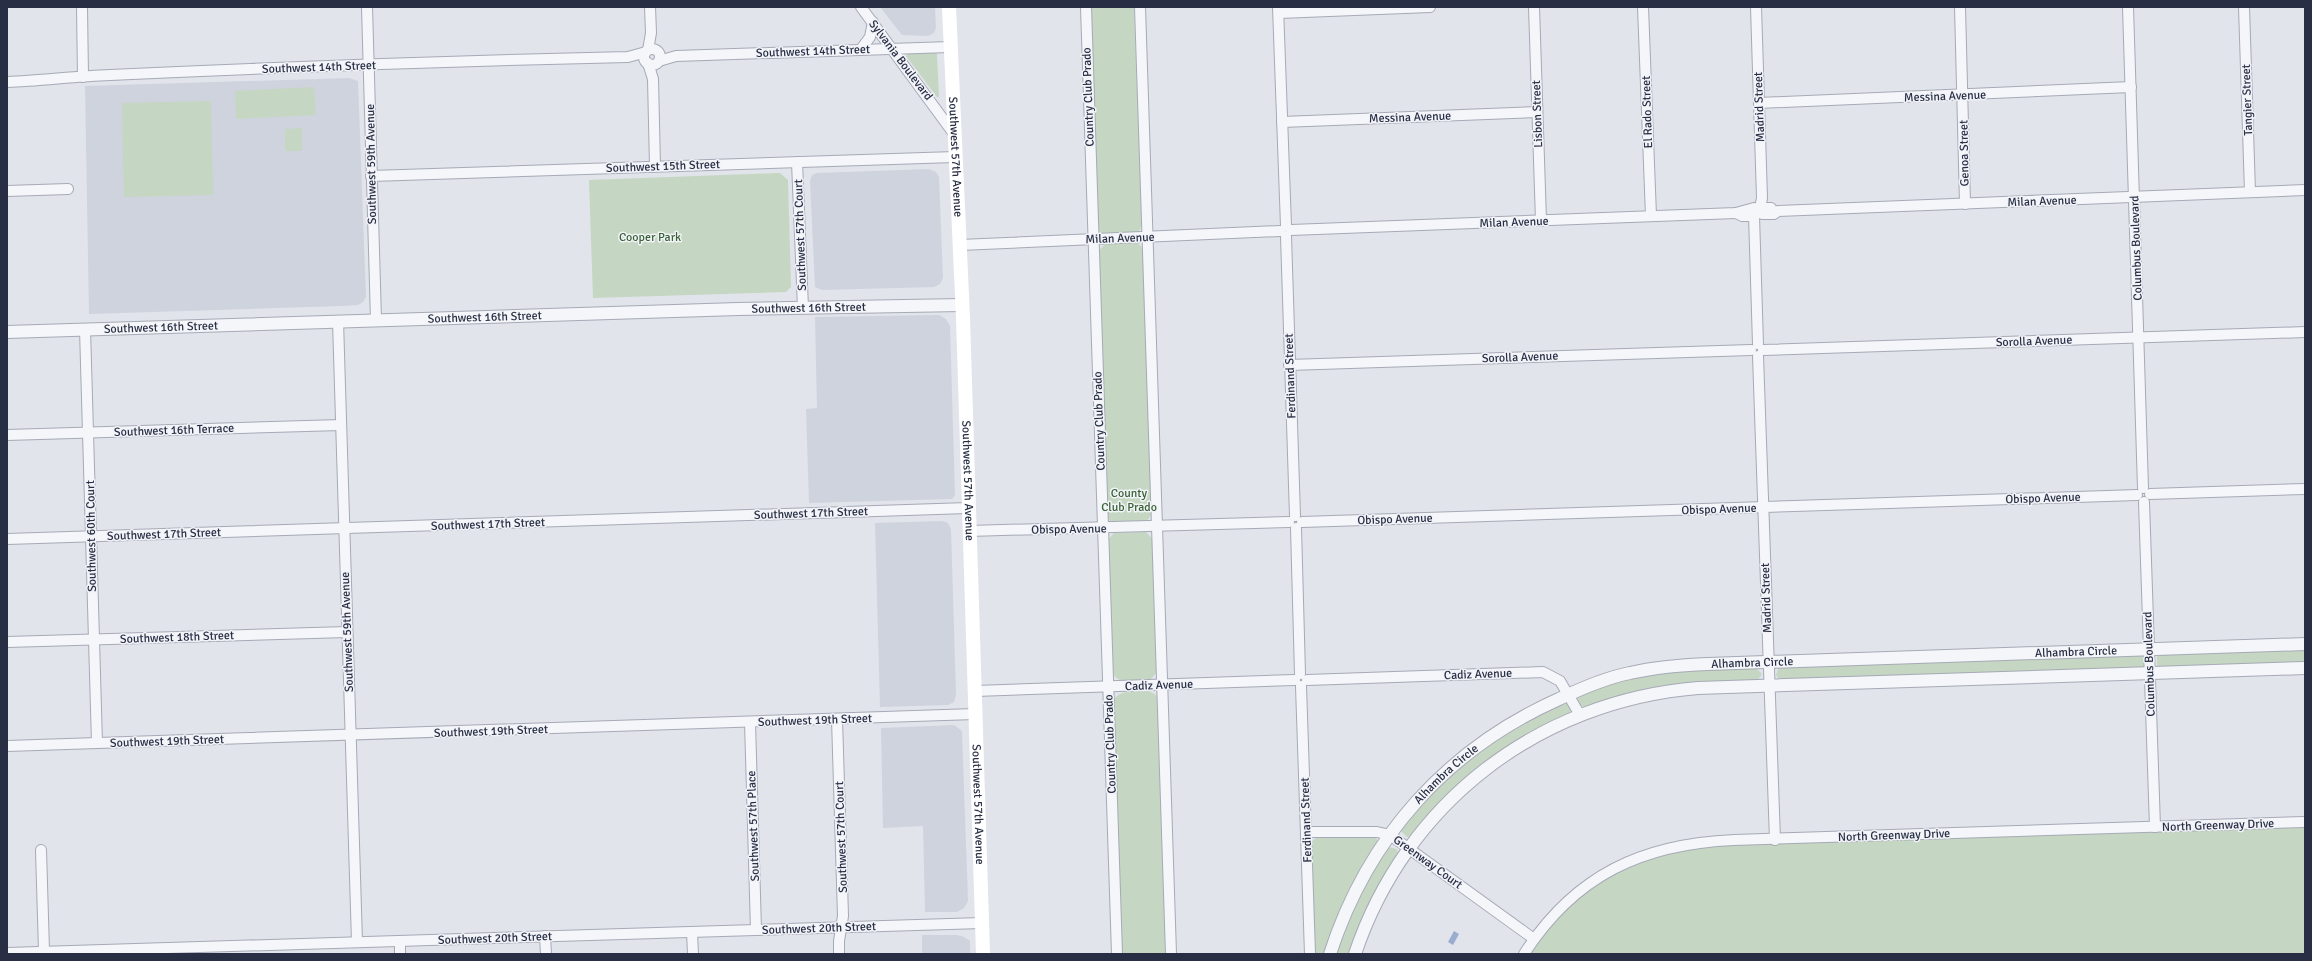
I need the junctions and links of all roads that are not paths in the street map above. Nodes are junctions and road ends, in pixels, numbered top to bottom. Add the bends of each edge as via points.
1 (82, 7) edge
2 (367, 7) edge
3 (650, 7) edge
4 (861, 7) edge
5 (948, 7) edge
6 (1086, 7) edge
7 (1140, 7) edge
8 (1430, 7) edge
9 (1534, 7) edge
10 (1643, 7) edge
11 (1756, 7) edge
12 (1960, 7) edge
13 (2128, 7) edge
14 (2244, 7) edge
15 (1278, 10) edge
16 (873, 22) junction
17 (950, 47) junction
18 (893, 48) junction
19 (861, 49) junction
20 (653, 56) junction
21 (369, 66) junction
22 (83, 77) junction
23 (7, 82) edge
24 (2131, 87) junction
25 (1963, 95) junction
26 (1758, 103) junction
27 (1537, 112) junction
28 (1282, 122) junction
29 (954, 134) junction
30 (955, 157) junction
31 (797, 162) junction
32 (655, 166) junction
33 (371, 176) junction
34 (68, 189) dead end
35 (2305, 190) edge
36 (7, 191) edge
37 (2250, 192) junction
38 (2134, 197) junction
39 (1965, 204) junction
40 (1757, 212) junction
41 (1651, 216) junction
42 (1541, 221) junction
43 (1286, 231) junction
44 (1147, 237) junction
45 (1093, 239) junction
46 (960, 245) junction
47 (962, 304) junction
48 (803, 308) junction
49 (376, 320) junction
50 (338, 321) junction
51 (85, 329) junction
52 (7, 332) edge
53 (2305, 332) edge
54 (2139, 338) junction
55 (1757, 350) junction
56 (1289, 365) junction
57 (341, 425) junction
58 (88, 433) junction
59 (7, 436) edge
60 (2305, 489) edge
61 (2144, 495) junction
62 (1763, 507) junction
63 (968, 508) junction
64 (1295, 522) junction
65 (1157, 527) junction
66 (1103, 528) junction
67 (344, 529) junction
68 (969, 531) junction
69 (91, 536) junction
70 (7, 539) edge
71 (347, 632) junction
72 (93, 639) junction
73 (7, 642) edge
74 (2305, 644) edge
75 (2149, 649) junction
76 (1768, 662) junction
77 (2305, 668) edge
78 (2149, 673) junction
79 (1301, 680) junction
80 (1162, 684) junction
81 (1769, 685) junction
82 (1108, 686) junction
83 (974, 691) junction
84 (1568, 694) junction
85 (975, 714) junction
86 (1580, 714) junction
87 (837, 719) junction
88 (750, 722) junction
89 (350, 735) junction
90 (97, 743) junction
91 (7, 746) edge
92 (2305, 822) edge
93 (2155, 827) junction
94 (1306, 832) junction
95 (1390, 835) junction
96 (1775, 840) junction
97 (1408, 848) junction
98 (41, 850) dead end
99 (982, 923) junction
100 (841, 927) junction
101 (756, 930) junction
102 (692, 932) junction
103 (545, 936) junction
104 (1534, 939) junction
105 (400, 941) junction
106 (357, 942) junction
107 (254, 949) edge
108 (44, 952) junction
109 (107, 952) edge
110 (7, 953) edge
111 (400, 954) edge
112 (546, 954) edge
113 (693, 954) edge
114 (839, 954) edge
115 (984, 954) edge
116 (1117, 954) edge
117 (1171, 954) edge
118 (1310, 954) edge
119 (1330, 954) edge
120 (1355, 954) edge
121 (1524, 954) edge

1 - 22 street
2 - 21 street, Southwest 59th Avenue
3 - 20 street
4 - 16 street, Sylvania Boulevard
5 - 17 main road, Southwest 57th Avenue
6 - 45 street, Country Club Prado
7 - 44 street
8 - 15 street
9 - 27 street, Lisbon Street
10 - 41 street, El Rado Street
11 - 26 street, Madrid Street
12 - 25 street, Genoa Street
13 - 24 street, Columbus Boulevard
14 - 37 street, Tangier Street
15 - 28 street, Ferdinand Street
16 - 18 street, Sylvania Boulevard
16 - 19 street via 870,37
17 - 18 street, Southwest 14th Street
17 - 29 main road, Southwest 57th Avenue
18 - 19 street, Southwest 14th Street
18 - 29 street, Sylvania Boulevard
19 - 20 street, Southwest 14th Street
20 - 21 street, Southwest 14th Street
20 - 32 street
21 - 22 street, Southwest 14th Street
21 - 33 street, Southwest 59th Avenue
22 - 23 street, Southwest 14th Street
24 - 25 street, Messina Avenue
24 - 38 street, Columbus Boulevard
25 - 26 street, Messina Avenue
25 - 39 street, Genoa Street
26 - 40 street, Madrid Street via 1762,198
27 - 28 street, Messina Avenue
27 - 42 street, Lisbon Street
28 - 43 street, Ferdinand Street
29 - 30 main road, Southwest 57th Avenue
30 - 31 street, Southwest 15th Street
30 - 46 main road, Southwest 57th Avenue
31 - 32 street, Southwest 15th Street
31 - 48 street, Southwest 57th Court
32 - 33 street, Southwest 15th Street
33 - 49 street, Southwest 59th Avenue
34 - 36 street
35 - 37 street, Milan Avenue
37 - 38 street, Milan Avenue
38 - 39 street, Milan Avenue
38 - 54 street, Columbus Boulevard
39 - 40 street, Milan Avenue via 1778,211 1774,214
40 - 41 street, Milan Avenue via 1742,216 1736,213
40 - 55 street, Madrid Street
41 - 42 street, Milan Avenue
42 - 43 street, Milan Avenue
43 - 44 street, Milan Avenue
43 - 56 street, Ferdinand Street
44 - 45 street, Milan Avenue
44 - 65 street
45 - 46 street, Milan Avenue
45 - 66 street, Country Club Prado
46 - 47 main road, Southwest 57th Avenue
47 - 48 street, Southwest 16th Street
47 - 63 main road, Southwest 57th Avenue
48 - 49 street, Southwest 16th Street
49 - 50 street, Southwest 16th Street
50 - 51 street, Southwest 16th Street
50 - 57 street, Southwest 59th Avenue
51 - 52 street, Southwest 16th Street
51 - 58 street, Southwest 60th Court
53 - 54 street, Sorolla Avenue
54 - 55 street, Sorolla Avenue
54 - 61 street, Columbus Boulevard
55 - 56 street, Sorolla Avenue
55 - 62 street, Madrid Street
56 - 64 street, Ferdinand Street
57 - 58 street, Southwest 16th Terrace
57 - 67 street, Southwest 59th Avenue
58 - 59 street, Southwest 16th Terrace
58 - 69 street, Southwest 60th Court
60 - 61 street, Obispo Avenue
61 - 62 street, Obispo Avenue
61 - 75 street, Columbus Boulevard
62 - 64 street, Obispo Avenue
62 - 76 street, Madrid Street
63 - 67 street, Southwest 17th Street
63 - 68 main road, Southwest 57th Avenue
64 - 65 street, Obispo Avenue
64 - 79 street, Ferdinand Street
65 - 66 street, Obispo Avenue
65 - 80 street
66 - 68 street, Obispo Avenue
66 - 82 street, Country Club Prado
67 - 69 street, Southwest 17th Street
67 - 71 street, Southwest 59th Avenue
68 - 83 main road, Southwest 57th Avenue
69 - 70 street, Southwest 17th Street
69 - 72 street, Southwest 60th Court
71 - 72 street, Southwest 18th Street
71 - 89 street, Southwest 59th Avenue
72 - 73 street, Southwest 18th Street
72 - 90 street, Southwest 60th Court
74 - 75 street, Alhambra Circle
75 - 76 street, Alhambra Circle
75 - 78 street, Columbus Boulevard
76 - 81 street, Madrid Street
76 - 84 street, Alhambra Circle via 1647,669 1609,678
77 - 78 street, Alhambra Circle
78 - 81 street, Alhambra Circle
78 - 93 street, Columbus Boulevard
79 - 80 street, Cadiz Avenue
79 - 84 street, Cadiz Avenue via 1544,672 1558,679
79 - 94 street, Ferdinand Street
80 - 82 street, Cadiz Avenue
80 - 117 street
81 - 86 street, Alhambra Circle via 1660,692 1621,700
81 - 96 street, Madrid Street
82 - 83 street, Cadiz Avenue
82 - 116 street, Country Club Prado
83 - 85 main road, Southwest 57th Avenue
84 - 86 street, Cadiz Avenue
84 - 95 street, Alhambra Circle via 1522,716 1483,740 1430,785
85 - 87 street, Southwest 19th Street
85 - 99 main road, Southwest 57th Avenue
86 - 97 street, Alhambra Circle via 1526,741 1479,774 1444,806
87 - 88 street, Southwest 19th Street
87 - 100 street, Southwest 57th Court via 843,916
88 - 89 street, Southwest 19th Street
88 - 101 street, Southwest 57th Place
89 - 90 street, Southwest 19th Street
89 - 106 street, Southwest 59th Avenue
90 - 91 street, Southwest 19th Street
92 - 93 street, North Greenway Drive
93 - 96 street, North Greenway Drive
94 - 95 street, Greenway Court via 1377,832
94 - 118 street, Ferdinand Street
95 - 97 street, Greenway Court
95 - 119 street, Alhambra Circle via 1356,890
96 - 104 street, North Greenway Drive via 1689,844 1637,858 1610,871 1577,892 1559,908
97 - 104 street, Greenway Court
97 - 120 street, Alhambra Circle via 1378,896
98 - 108 street
99 - 100 street, Southwest 20th Street
99 - 115 main road, Southwest 57th Avenue
100 - 101 street, Southwest 20th Street
100 - 114 street, Southwest 57th Court
101 - 102 street, Southwest 20th Street
102 - 103 street, Southwest 20th Street
102 - 113 street
103 - 105 street, Southwest 20th Street
103 - 112 street
104 - 121 street, North Greenway Drive
105 - 106 street, Southwest 20th Street
105 - 111 street
106 - 107 street, Southwest 20th Street
107 - 109 street, Southwest 20th Street
108 - 109 street, Southwest 20th Street
108 - 110 street, Southwest 20th Street

